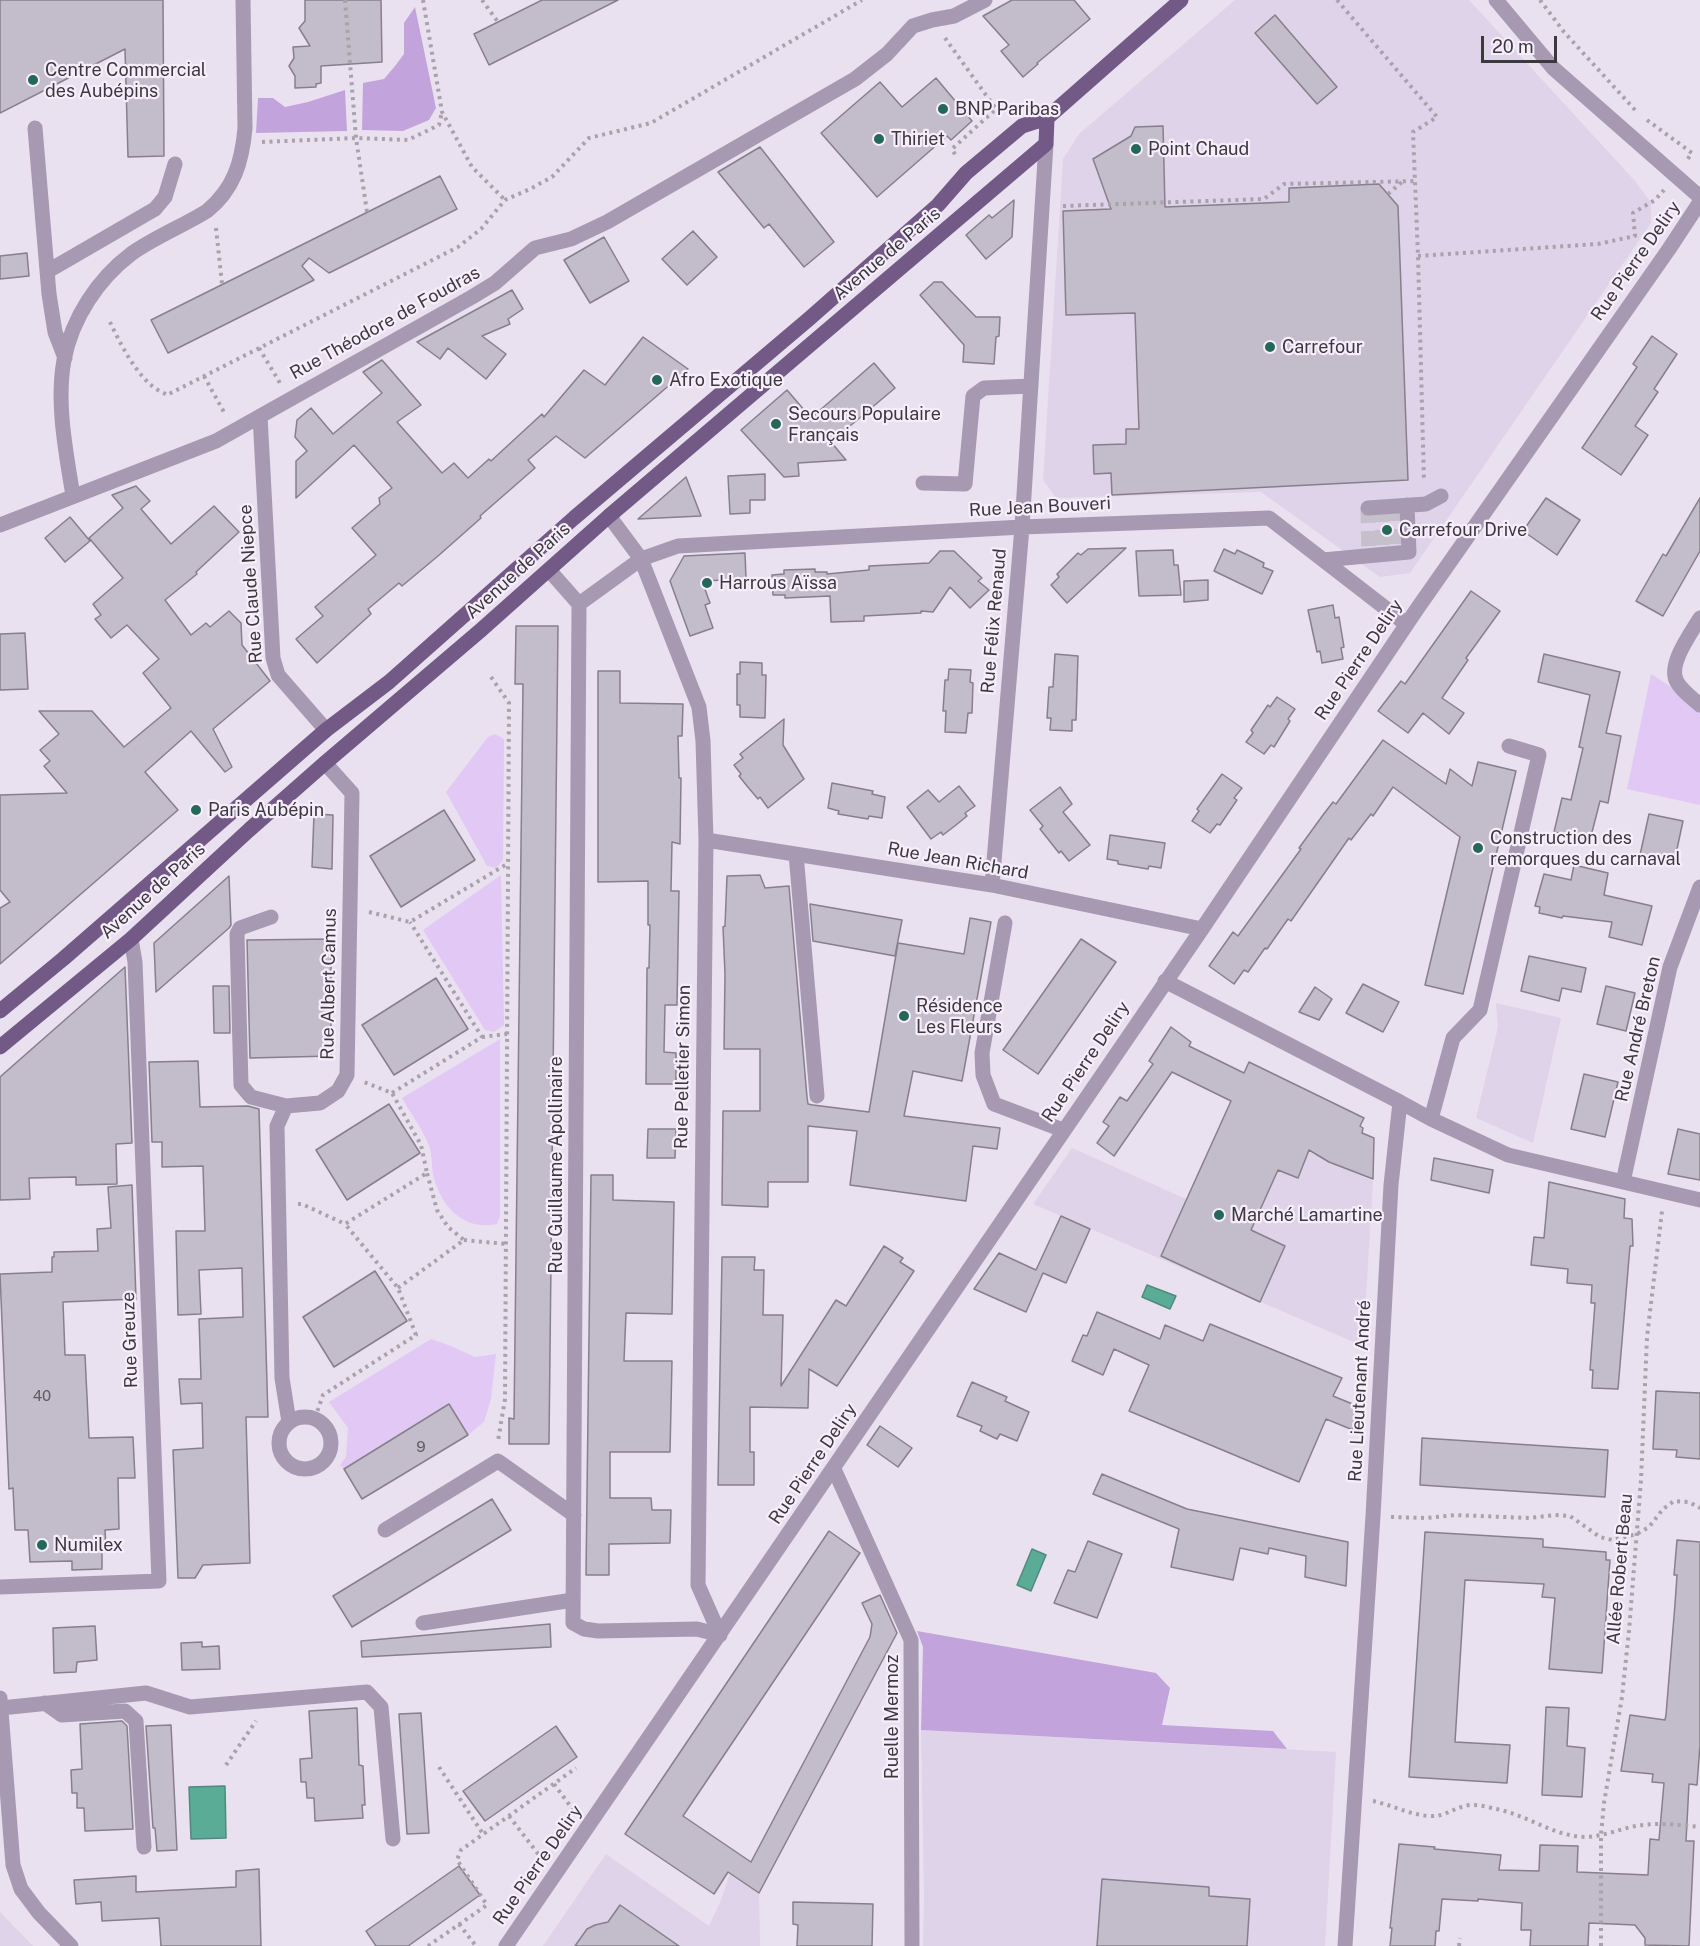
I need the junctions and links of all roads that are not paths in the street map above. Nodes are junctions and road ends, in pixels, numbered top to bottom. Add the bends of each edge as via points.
1 (243, 0) edge
2 (985, 0) edge
3 (1181, 0) edge
4 (1501, 2) edge
5 (1047, 118) junction
6 (35, 128) dead end
7 (1046, 144) junction
8 (175, 164) dead end
9 (1700, 197) edge
10 (1700, 202) edge
11 (48, 271) junction
12 (64, 358) junction
13 (1031, 386) junction
14 (260, 416) junction
15 (923, 483) dead end
16 (73, 496) junction
17 (1440, 496) road end
18 (1407, 505) junction
19 (1368, 508) dead end
20 (609, 516) junction
21 (0, 525) edge
22 (1022, 527) junction
23 (641, 558) junction
24 (1323, 560) junction
25 (549, 570) junction
26 (579, 604) junction
27 (1700, 618) edge
28 (1406, 624) junction
29 (1700, 705) edge
30 (326, 730) junction
31 (1509, 746) dead end
32 (325, 763) junction
33 (706, 840) junction
34 (796, 854) junction
35 (992, 885) junction
36 (1700, 887) edge
37 (271, 917) dead end
38 (1005, 922) dead end
39 (1202, 929) junction
40 (131, 939) junction
41 (1165, 981) junction
42 (0, 1011) edge
43 (0, 1047) edge
44 (817, 1095) dead end
45 (1400, 1102) junction
46 (286, 1106) junction
47 (1431, 1119) junction
48 (1063, 1131) junction
49 (1623, 1182) junction
50 (1700, 1200) edge
51 (289, 1422) junction
52 (834, 1469) junction
53 (574, 1515) junction
54 (385, 1530) dead end
55 (0, 1587) edge
56 (573, 1600) junction
57 (423, 1623) dead end
58 (720, 1635) junction
59 (0, 1698) edge
60 (45, 1703) junction
61 (1, 1708) edge
62 (5, 1828) edge
63 (393, 1839) dead end
64 (144, 1847) dead end
65 (6, 1860) edge
66 (70, 1946) edge
67 (506, 1946) edge
68 (912, 1946) edge
69 (1345, 1946) edge

1 - 12 street via 244,145 230,187 217,203 133,252 113,269 99,285 73,332
2 - 14 street, Rue Théodore de Foudras via 954,16 914,26 888,54 855,79 607,222 571,239 535,248 495,283
3 - 5 main road, Avenue de Paris
4 - 9 street via 1553,68
5 - 7 main road
5 - 30 main road, Avenue de Paris via 1022,126 966,173 938,205 810,318 574,518 389,682
6 - 11 street
7 - 13 street, Rue Félix Renaud
7 - 20 main road, Avenue de Paris
8 - 11 street via 165,197 155,209
10 - 28 street, Rue Pierre Deliry
11 - 12 street via 55,332
12 - 16 street via 62,399
13 - 15 street via 984,388 973,396 965,483
13 - 22 street, Rue Félix Renaud
14 - 16 street, Rue Théodore de Foudras via 216,441
14 - 30 street, Rue Claude Niepce via 273,658 278,675
16 - 21 street, Rue Théodore de Foudras
17 - 18 street via 1426,504
18 - 19 street
18 - 24 street via 1409,552
20 - 23 street, Rue Pelletier Simon
20 - 25 main road, Avenue de Paris
22 - 23 street, Rue Jean Bouveri via 678,546
22 - 24 street, Rue Jean Bouveri via 1269,518
22 - 35 street, Rue Félix Renaud
23 - 26 street, Rue Jean Bouveri
23 - 33 street, Rue Pelletier Simon via 699,707
24 - 28 street, Rue Jean Bouveri
25 - 26 street
25 - 32 main road, Avenue de Paris
26 - 53 street, Rue Guillaume Apollinaire
27 - 29 street via 1675,665 1675,680
28 - 39 street, Rue Pierre Deliry
30 - 42 main road, Avenue de Paris
31 - 47 street via 1539,755 1480,1010 1453,1038
32 - 40 main road, Avenue de Paris
32 - 46 street, Rue Albert Camus via 352,793 347,1075 338,1091 320,1103
33 - 34 street, Rue Jean Richard
33 - 58 street, Rue Pelletier Simon via 698,1586
34 - 35 street, Rue Jean Richard
34 - 44 street
35 - 39 street, Rue Jean Richard
36 - 49 street, Rue André Breton via 1670,967
37 - 46 street, Rue Albert Camus via 240,928 237,934 240,1085 251,1097
38 - 48 street via 982,1053 982,1075 994,1104
39 - 41 street, Rue Pierre Deliry
40 - 43 main road, Avenue de Paris
40 - 55 street, Rue Greuze via 159,1581
41 - 45 street
41 - 48 street, Rue Pierre Deliry
45 - 47 street
45 - 69 street, Rue Lieutenant André via 1391,1185
46 - 51 street via 277,1126 282,1378
47 - 49 street via 1508,1155
48 - 52 street, Rue Pierre Deliry
49 - 50 street
51 - 51 street via 278,1444 285,1460 306,1470 321,1464 330,1452 331,1436 322,1422 302,1417
52 - 58 street, Rue Pierre Deliry
52 - 68 street, Ruelle Mermoz via 911,1640
53 - 54 street via 498,1461
53 - 56 street, Rue Guillaume Apollinaire
56 - 57 street
56 - 58 street, Rue Guillaume Apollinaire via 573,1623 584,1629 697,1629
58 - 67 street, Rue Pierre Deliry
59 - 61 street
60 - 61 street
60 - 63 street via 146,1693 190,1707 368,1692 381,1707
60 - 64 street via 62,1715 125,1711 136,1721
61 - 62 street
62 - 65 street
65 - 66 street via 39,1913

